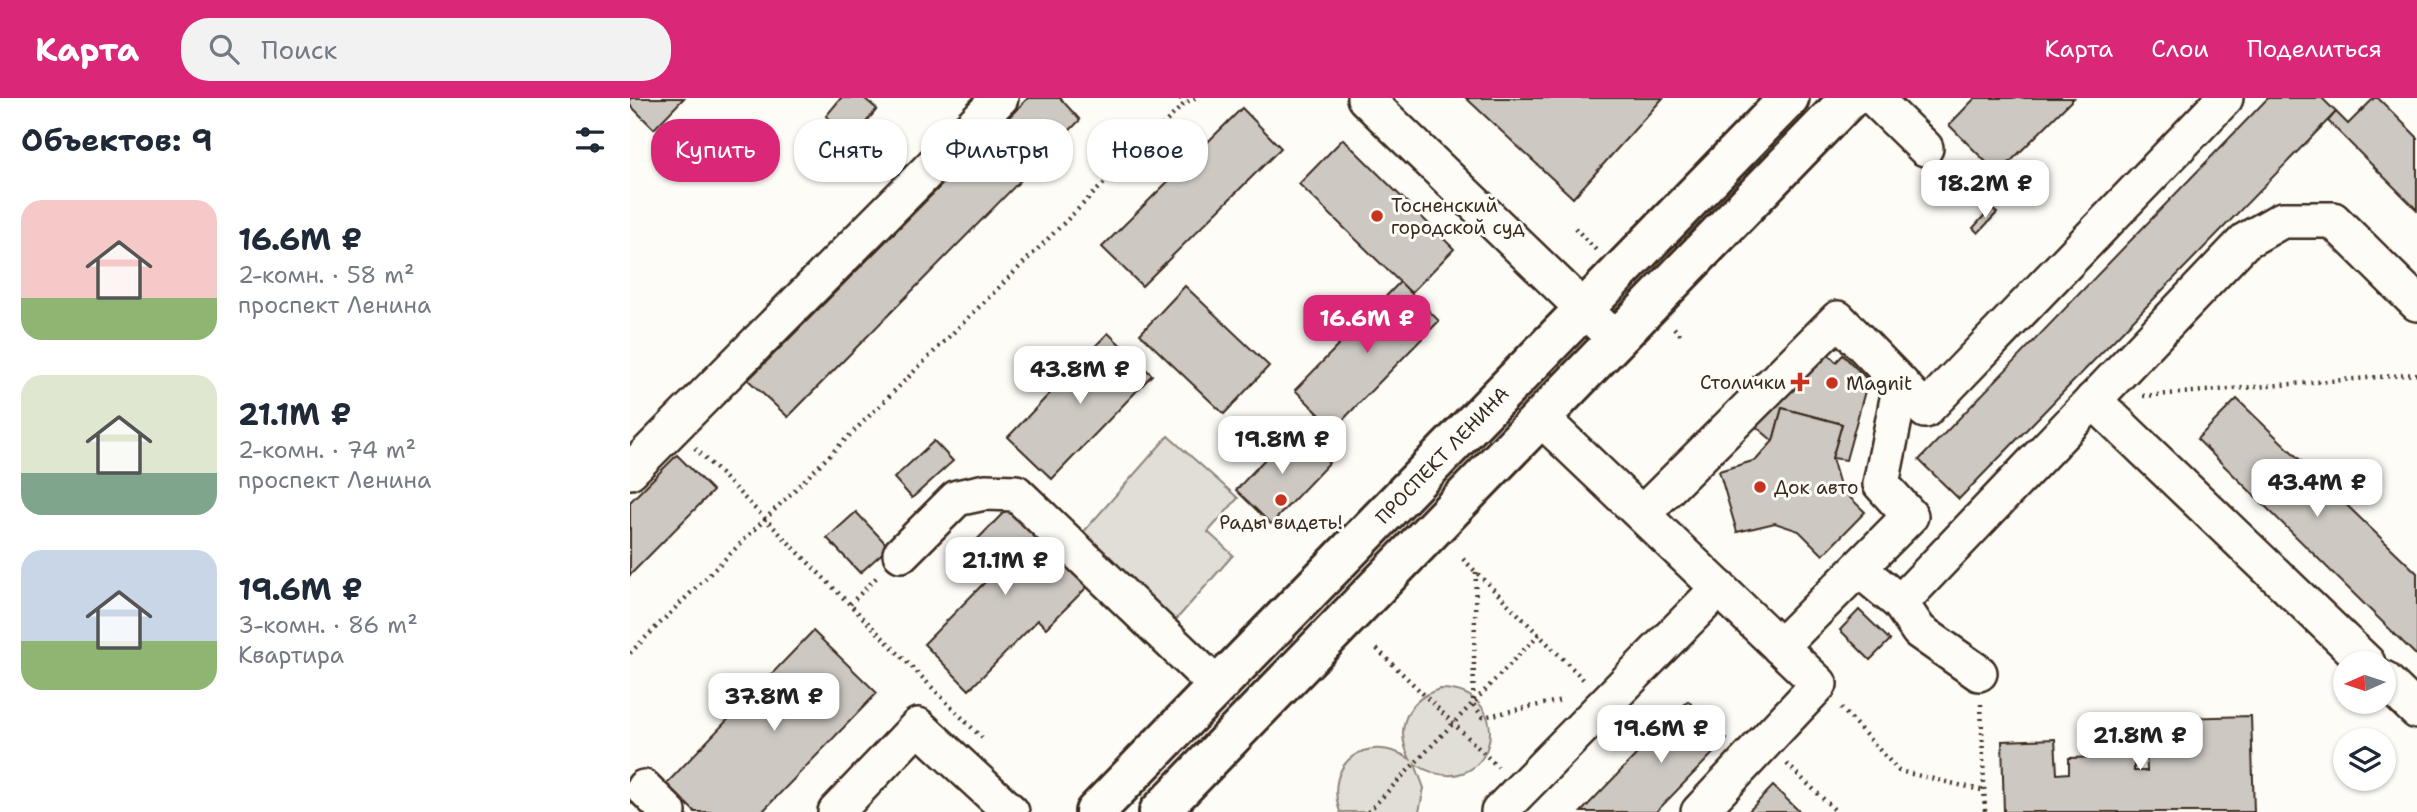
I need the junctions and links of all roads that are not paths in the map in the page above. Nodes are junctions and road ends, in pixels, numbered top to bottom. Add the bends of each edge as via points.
1 (1000, 98) edge
2 (1365, 98) edge
3 (1789, 98) edge
4 (1850, 98) edge
5 (1874, 98) edge
6 (2225, 98) edge
7 (1925, 148) dead end
8 (2417, 303) edge
9 (1583, 309) junction
10 (1616, 341) junction
11 (1901, 384) junction
12 (2093, 400) junction
13 (1541, 418) junction
14 (630, 471) edge
15 (1642, 514) junction
16 (901, 554) road end
17 (1859, 569) junction
18 (1719, 588) junction
19 (1900, 603) junction
20 (1780, 646) junction
21 (2354, 651) edge
22 (1979, 673) road end
23 (1217, 686) junction
24 (2396, 691) edge
25 (2417, 711) edge
26 (1510, 801) edge
27 (836, 812) edge
28 (1011, 812) edge
29 (1095, 812) edge
30 (1159, 812) edge
31 (1699, 812) edge

1 - 14 street
2 - 9 street
3 - 9 main road, ПРОСПЕКТ ЛЕНИНА
4 - 10 main road
5 - 7 street
6 - 11 street via 1925,410
8 - 12 street via 2333,220 2282,220 2245,241
9 - 10 street
9 - 23 main road, ПРОСПЕКТ ЛЕНИНА
10 - 13 main road
11 - 15 street via 1838,320
11 - 17 street via 1881,484 1910,516
12 - 19 street
12 - 21 street
13 - 15 street
13 - 30 main road
15 - 18 street
16 - 23 street via 957,498 985,492 1016,493
17 - 19 street
17 - 20 street
18 - 20 street
18 - 26 street via 1602,698
19 - 22 street via 1919,631
20 - 31 street via 1819,684
23 - 29 main road, ПРОСПЕКТ ЛЕНИНА
24 - 25 street
27 - 28 street via 918,726

